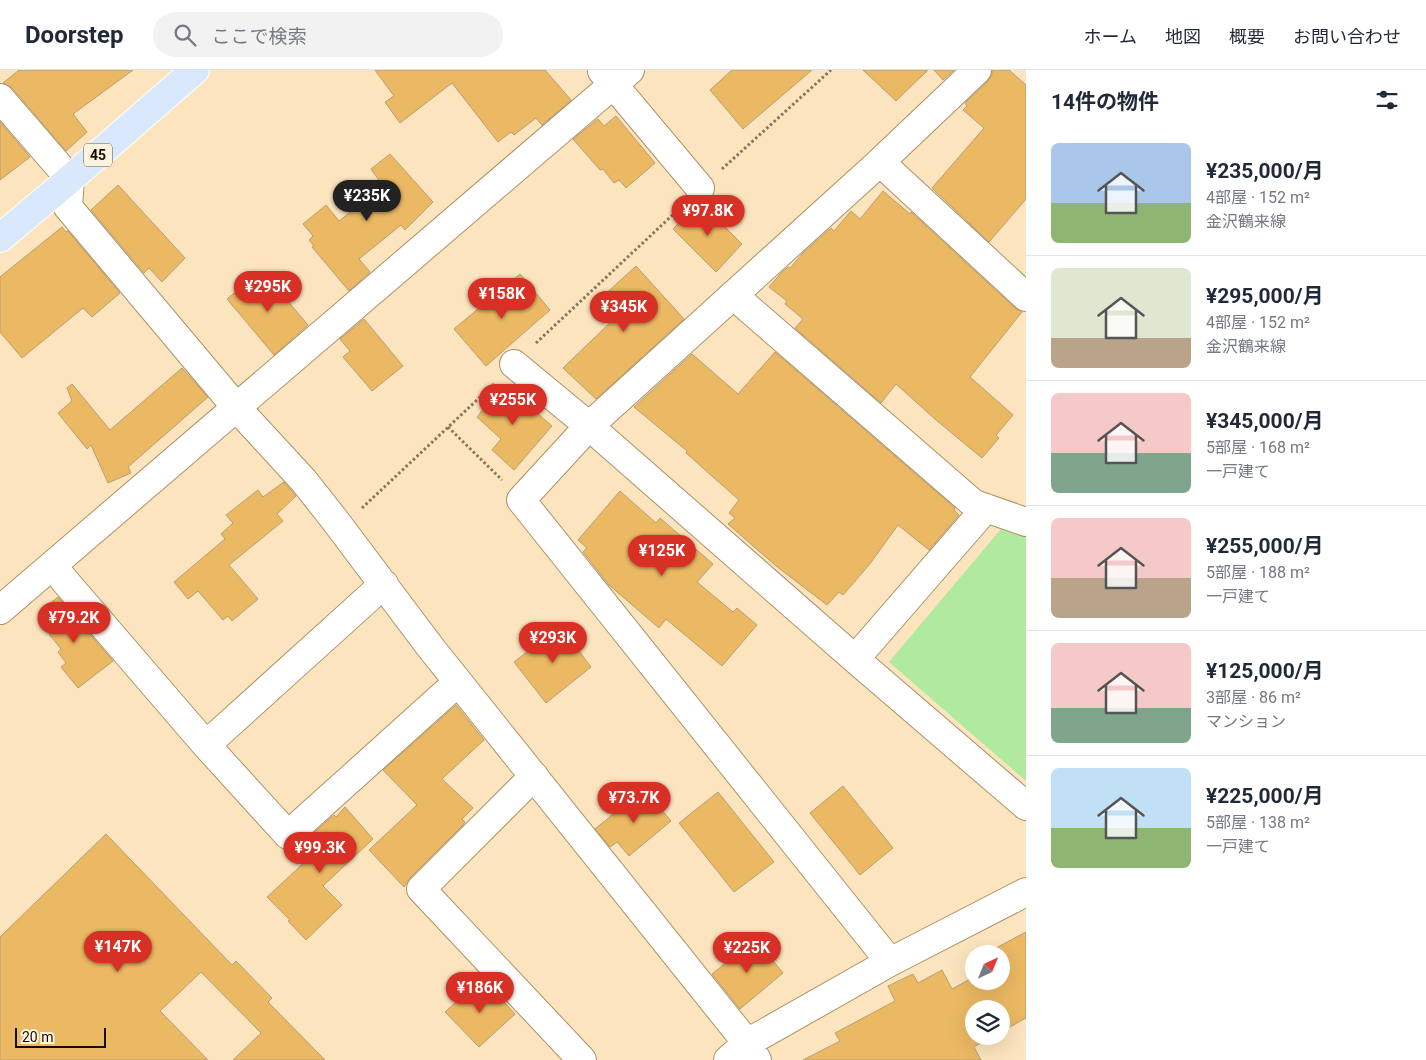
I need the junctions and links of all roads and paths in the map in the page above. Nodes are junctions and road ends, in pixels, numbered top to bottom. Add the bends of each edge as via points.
1 (195, 70) edge
2 (831, 70) edge
3 (977, 70) edge
4 (615, 75) edge
5 (0, 98) edge
6 (880, 162) junction
7 (70, 179) junction
8 (700, 188) joint
9 (0, 238) edge
10 (733, 295) junction
11 (1026, 297) edge
12 (514, 364) dead end
13 (236, 407) junction
14 (589, 426) junction
15 (448, 427) dead end
16 (521, 500) junction
17 (986, 508) junction
18 (1026, 522) edge
19 (52, 566) junction
20 (384, 584) junction
21 (0, 610) edge
22 (855, 660) junction
23 (458, 682) junction
24 (206, 745) junction
25 (534, 776) junction
26 (1026, 806) edge
27 (1026, 892) edge
28 (890, 962) junction
29 (744, 1054) edge
30 (582, 1060) edge

1 - 7 main road, 45
2 - 8 path
3 - 6 street
4 - 8 street
4 - 13 street
5 - 7 street
6 - 10 street
6 - 11 street
7 - 9 main road, 45
7 - 13 street via 68,207
10 - 14 street
10 - 17 street via 974,504
12 - 14 street
13 - 19 street
13 - 20 street via 304,481
14 - 16 street
14 - 22 street
15 - 16 path
16 - 28 street
17 - 18 street
17 - 22 street
19 - 21 street
19 - 24 street
20 - 23 street
20 - 24 street
22 - 26 street
23 - 24 street via 288,835
23 - 25 street
25 - 29 street
25 - 30 street via 421,889
27 - 28 street
28 - 29 street

